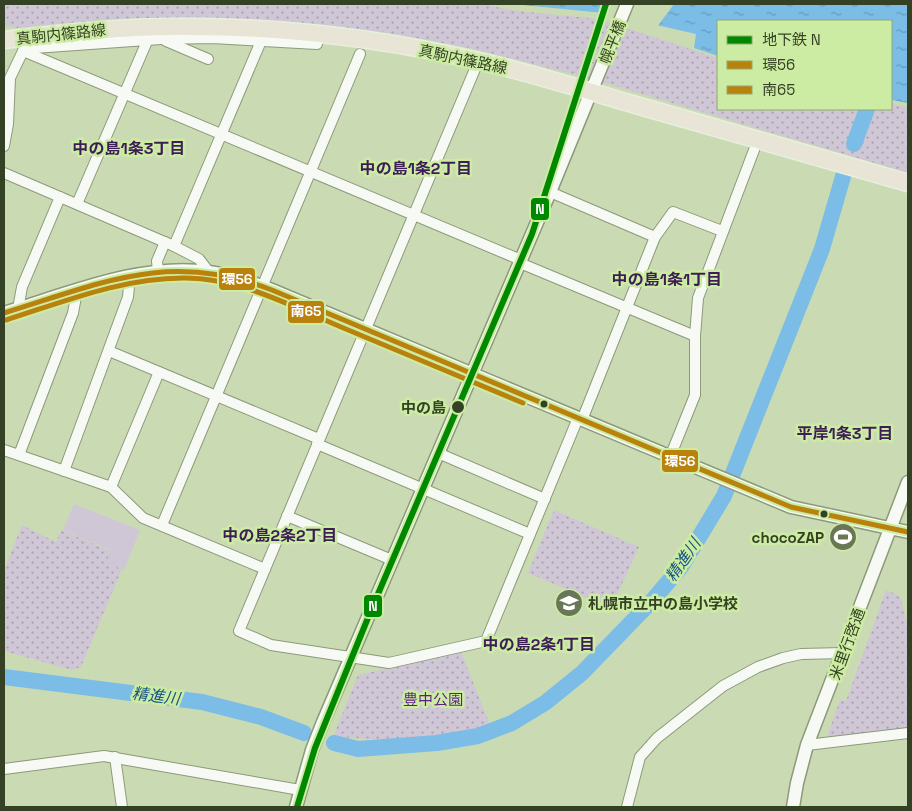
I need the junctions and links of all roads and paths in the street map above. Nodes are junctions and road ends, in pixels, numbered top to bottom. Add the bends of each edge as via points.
1 (627, 4) edge
2 (148, 39) junction
3 (160, 39) junction
4 (4, 40) edge
5 (261, 41) junction
6 (317, 44) dead end
7 (23, 51) junction
8 (360, 54) dead end
9 (208, 59) dead end
10 (475, 69) dead end
11 (7, 78) edge
12 (594, 86) junction
13 (124, 94) junction
14 (221, 135) junction
15 (4, 146) edge
16 (754, 150) dead end
17 (311, 171) junction
18 (4, 173) edge
19 (908, 183) edge
20 (550, 192) junction
21 (60, 197) junction
22 (76, 204) junction
23 (414, 214) junction
24 (722, 231) junction
25 (655, 237) junction
26 (170, 244) junction
27 (521, 261) junction
28 (158, 271) junction
29 (209, 272) junction
30 (130, 276) junction
31 (263, 286) junction
32 (77, 291) junction
33 (627, 308) junction
34 (18, 309) junction
35 (4, 314) edge
36 (365, 329) junction
37 (695, 336) junction
38 (109, 351) junction
39 (159, 372) junction
40 (472, 373) junction
41 (216, 396) junction
42 (580, 419) junction
43 (318, 442) junction
44 (4, 450) edge
45 (438, 453) junction
46 (18, 455) junction
47 (670, 457) junction
48 (64, 471) junction
49 (908, 482) edge
50 (111, 487) junction
51 (423, 488) junction
52 (545, 499) junction
53 (287, 516) junction
54 (162, 525) junction
55 (891, 528) junction
56 (908, 532) edge
57 (530, 534) junction
58 (392, 560) junction
59 (265, 568) junction
60 (844, 653) junction
61 (351, 656) junction
62 (908, 733) edge
63 (807, 745) junction
64 (115, 757) junction
65 (4, 769) edge
66 (300, 790) junction
67 (122, 807) edge
68 (296, 807) edge
69 (627, 807) edge
70 (793, 807) edge

1 - 12 street, 幌平橋
2 - 3 street
2 - 7 street
2 - 13 street
3 - 5 street
3 - 9 street
4 - 12 main road, 真駒内篠路線 via 91,30 176,26 263,30 348,38 435,52
5 - 6 street
5 - 14 street
7 - 11 street
7 - 13 street
8 - 17 street
10 - 23 street
11 - 15 street via 8,124
12 - 19 main road, 真駒内篠路線
12 - 20 street, 幌平橋
13 - 14 street
13 - 22 street
14 - 17 street
14 - 26 street
16 - 24 street
17 - 23 street
17 - 31 street
18 - 21 street
20 - 25 street
20 - 27 street, 幌平橋
21 - 22 street
21 - 34 street via 22,287
22 - 26 street
23 - 27 street
23 - 36 street
24 - 25 street via 673,212
24 - 37 street via 698,298
25 - 33 street
26 - 28 street via 157,261
26 - 29 street via 199,260
27 - 33 street
27 - 40 street, 幌平橋
28 - 29 street
28 - 30 street
29 - 31 street
30 - 32 street
30 - 38 street via 128,298
31 - 36 street
31 - 41 street
32 - 34 street
32 - 46 street via 73,313
33 - 37 street
33 - 42 street
34 - 35 street
36 - 40 street
36 - 43 street
37 - 47 street via 694,395
38 - 39 street
38 - 48 street
39 - 41 street
39 - 50 street
40 - 42 street
40 - 45 street, 幌平橋
41 - 43 street
41 - 54 street
42 - 47 street
42 - 52 street
43 - 51 street
43 - 53 street
44 - 46 street
45 - 51 street, 幌平橋
45 - 52 street
46 - 48 street
47 - 55 street via 790,507
48 - 50 street
49 - 55 street, 米里行啓通
50 - 54 street via 143,518
51 - 57 street
51 - 58 street, 幌平橋
52 - 57 street
53 - 58 street
53 - 59 street
54 - 59 street
55 - 56 street
55 - 60 street, 米里行啓通
57 - 61 street via 486,641 389,663
58 - 61 street, 幌平橋
59 - 61 street via 239,631 271,645
60 - 63 street, 米里行啓通
60 - 69 street via 801,654 783,658 723,686 657,738 640,758
61 - 66 street, 幌平橋 via 312,750
62 - 63 street
63 - 70 street, 米里行啓通
64 - 65 street
64 - 66 street
64 - 67 street
66 - 68 street, 幌平橋

